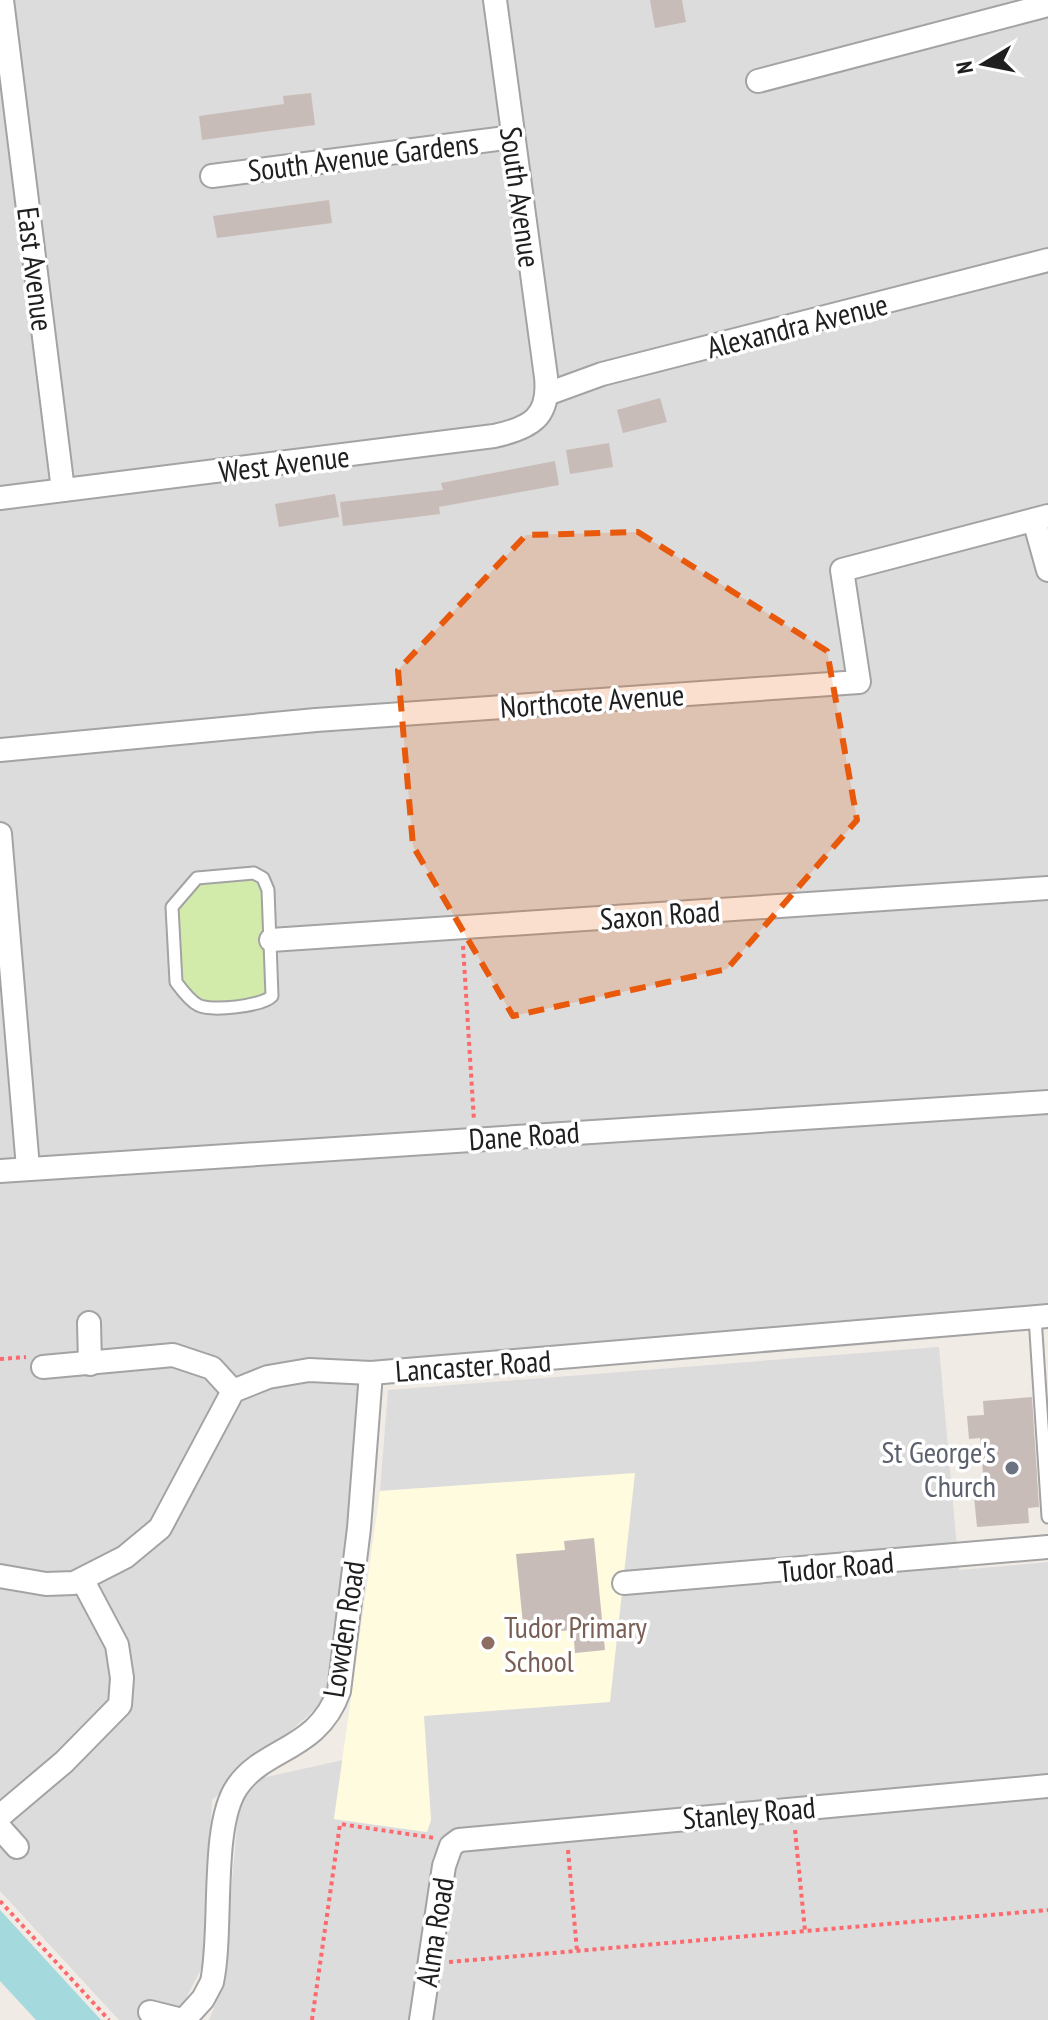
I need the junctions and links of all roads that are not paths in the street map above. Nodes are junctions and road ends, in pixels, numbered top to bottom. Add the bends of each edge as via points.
1 (2, 0) edge
2 (495, 0) edge
3 (1048, 5) edge
4 (758, 81) dead end
5 (513, 137) junction
6 (212, 176) dead end
7 (1048, 260) edge
8 (547, 394) junction
9 (63, 490) junction
10 (0, 498) edge
11 (1041, 518) edge
12 (1048, 570) edge
13 (0, 750) edge
14 (0, 834) edge
15 (1048, 888) edge
16 (271, 940) junction
17 (5, 958) edge
18 (1048, 1102) edge
19 (28, 1168) junction
20 (0, 1171) edge
21 (1042, 1316) edge
22 (89, 1323) dead end
23 (90, 1364) junction
24 (43, 1367) dead end
25 (371, 1373) junction
26 (233, 1391) junction
27 (1048, 1517) edge
28 (1048, 1547) edge
29 (0, 1576) edge
30 (83, 1581) junction
31 (624, 1583) dead end
32 (1048, 1786) edge
33 (0, 1816) edge
34 (0, 1828) edge
35 (451, 1846) joint
36 (17, 1847) dead end
37 (150, 2012) dead end
38 (183, 2020) edge
39 (421, 2020) edge

1 - 9 street, East Avenue
2 - 5 street, South Avenue
3 - 4 street
5 - 6 street, South Avenue Gardens
5 - 8 street, South Avenue
7 - 8 street, Alexandra Avenue via 602,374
8 - 9 street, West Avenue via 532,422 494,436
9 - 10 street, West Avenue
11 - 12 street
11 - 13 street, Northcote Avenue via 842,570 859,682 316,720
14 - 17 street
15 - 16 street, Saxon Road
16 - 16 lane via 274,991 269,1000 203,1007 176,982 172,907 197,878 259,874 266,883
17 - 19 street
18 - 19 street, Dane Road
19 - 20 street, Dane Road
21 - 25 street, Lancaster Road
21 - 27 lane
22 - 23 street
23 - 24 street
23 - 26 street via 173,1355 212,1368
25 - 26 street, Lancaster Road via 309,1370 268,1377
25 - 38 street, Lowden Road via 339,1691 312,1732 248,1775 228,1802 214,1973 203,1999
26 - 30 street via 160,1528 125,1557
28 - 31 street, Tudor Road
29 - 30 street via 46,1584
30 - 33 street via 117,1645 120,1705
32 - 35 street, Stanley Road via 471,1837
34 - 36 street
35 - 39 street, Alma Road
37 - 38 street, Lowden Road

